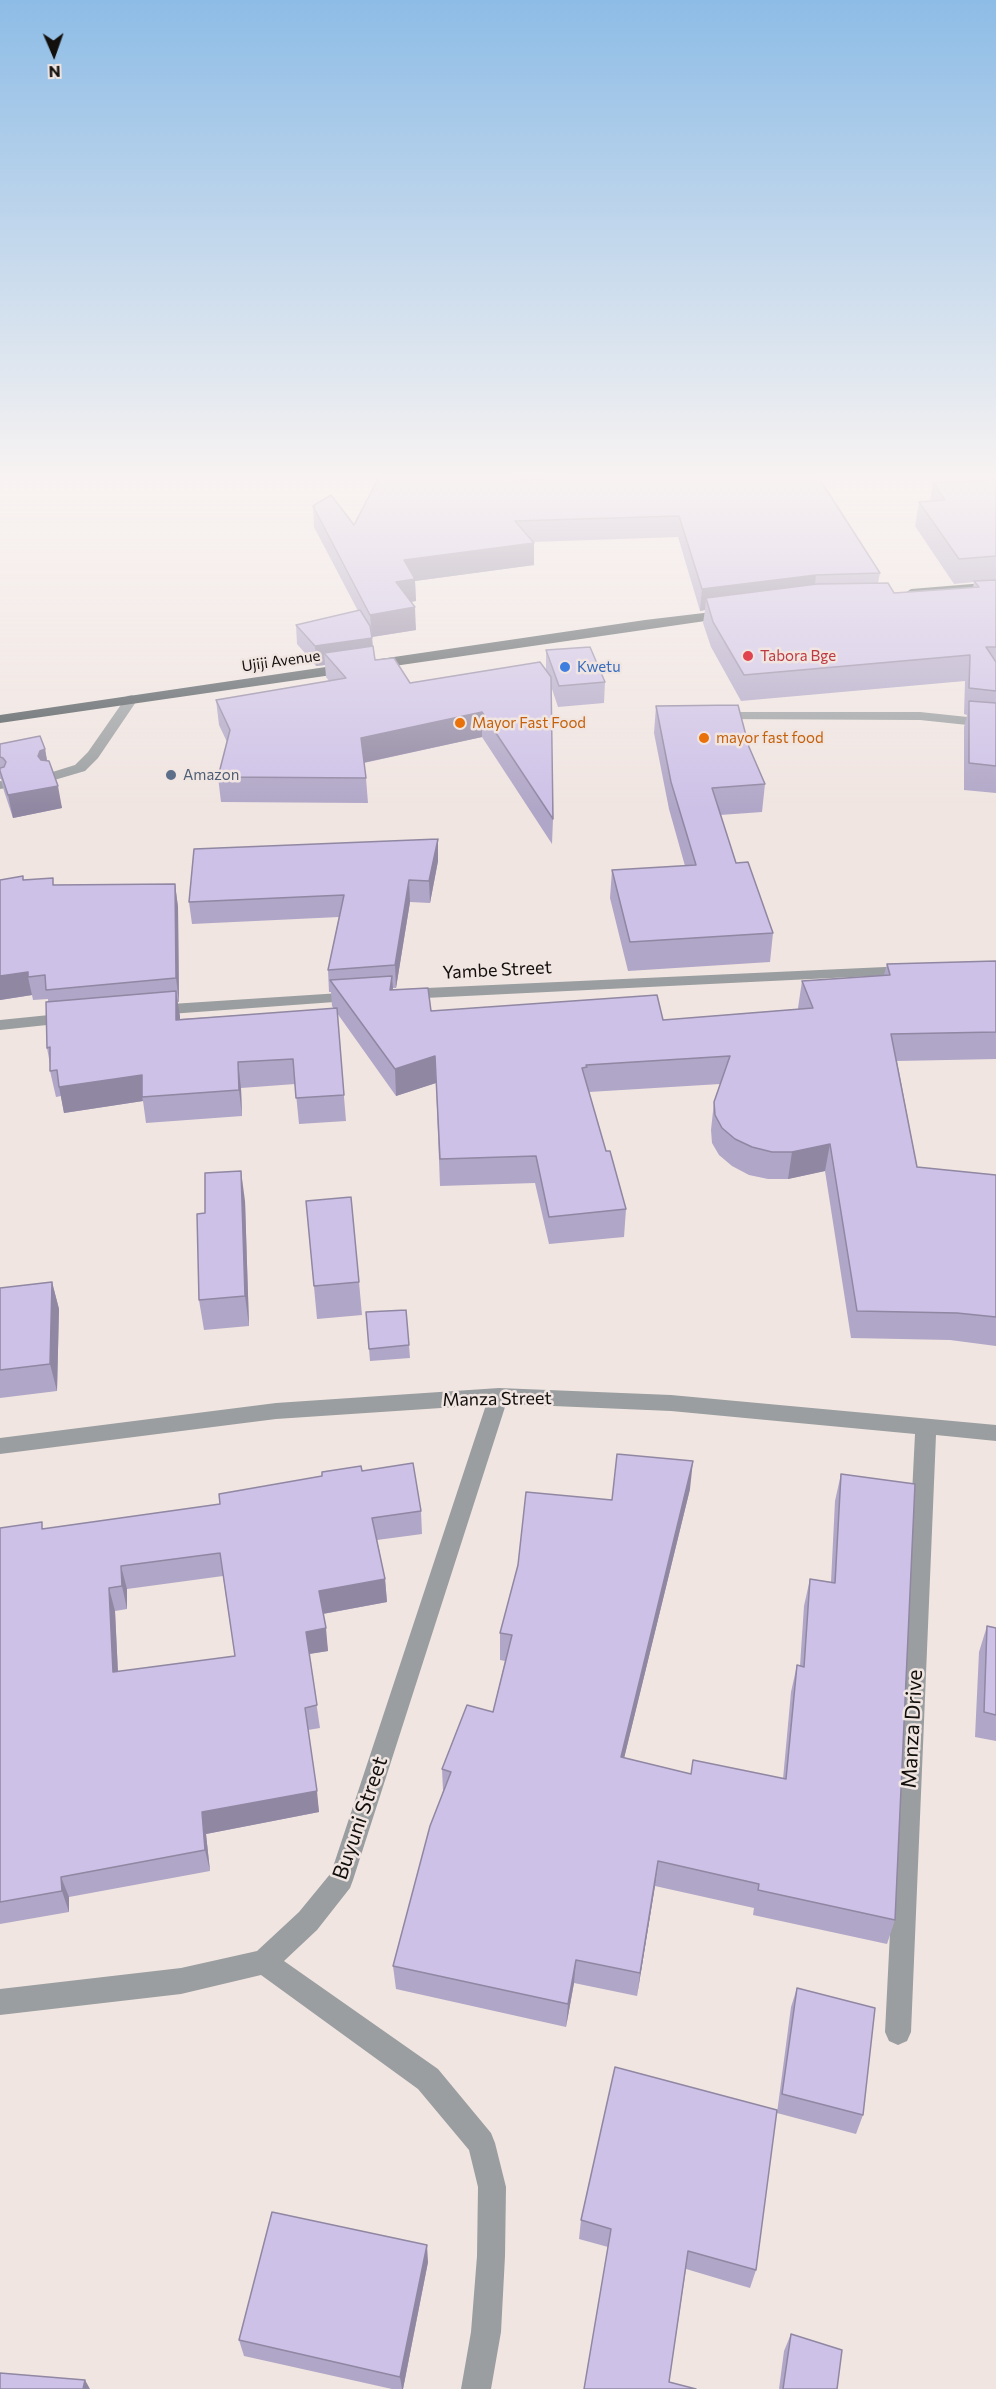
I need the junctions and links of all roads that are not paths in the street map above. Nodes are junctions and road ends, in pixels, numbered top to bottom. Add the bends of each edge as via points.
1 (992, 586) edge
2 (996, 599) edge
3 (746, 612) edge
4 (132, 699) junction
5 (700, 716) edge
6 (0, 719) edge
7 (996, 724) edge
8 (51, 777) edge
9 (927, 970) edge
10 (139, 1012) edge
11 (81, 1017) edge
12 (0, 1025) edge
13 (499, 1395) junction
14 (926, 1426) junction
15 (996, 1433) edge
16 (0, 1446) edge
17 (264, 1962) junction
18 (0, 2002) edge
19 (898, 2032) dead end
20 (476, 2389) edge

1 - 2 highway via 904,598
3 - 4 highway, Ujiji Avenue
4 - 6 highway, Ujiji Avenue
4 - 8 street via 80,768
5 - 7 street via 920,716
9 - 10 street, Yambe Street via 378,996
11 - 12 street
13 - 14 street, Manza Street via 671,1403
13 - 16 street, Manza Street via 276,1411
13 - 17 street, Buyuni Street via 341,1880 308,1921
14 - 15 street, Manza Street
14 - 19 street, Manza Drive
17 - 18 street, Buyuni Street via 182,1981
17 - 20 street via 428,2079 481,2143 492,2187 491,2256 486,2332

